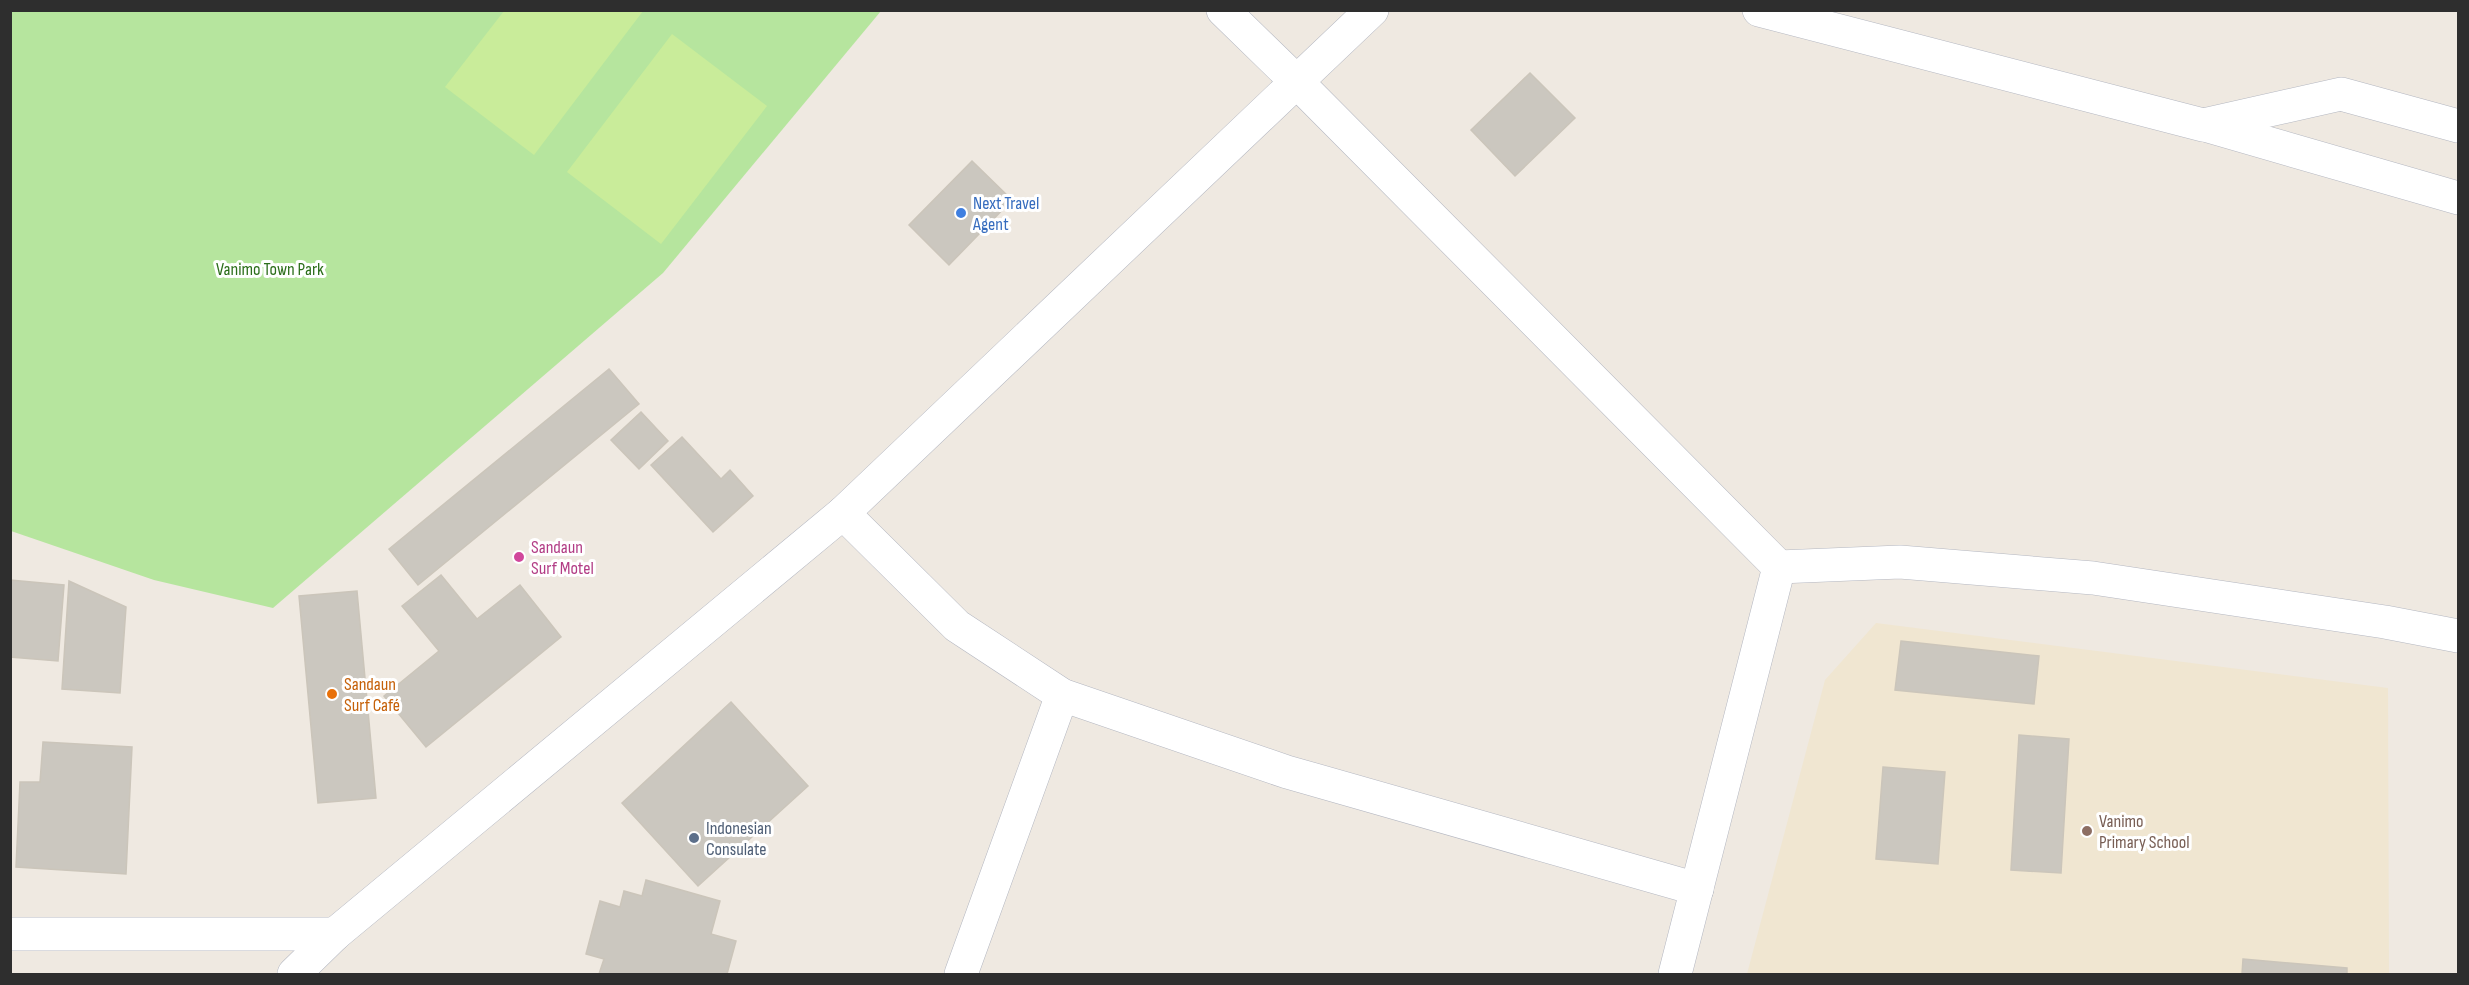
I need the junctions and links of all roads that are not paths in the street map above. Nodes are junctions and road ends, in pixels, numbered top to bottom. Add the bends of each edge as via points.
1 (1223, 10) edge
2 (1372, 10) edge
3 (1759, 10) edge
4 (1296, 81) junction
5 (2203, 125) junction
6 (2458, 126) edge
7 (2458, 198) edge
8 (843, 513) junction
9 (1779, 567) junction
10 (2458, 636) edge
11 (1062, 695) junction
12 (1696, 889) junction
13 (10, 934) edge
14 (335, 934) junction
15 (294, 975) edge
16 (961, 975) edge
17 (1675, 975) edge

1 - 4 street
2 - 4 street
3 - 5 street
4 - 8 street
4 - 9 street
5 - 6 street via 2341,94
5 - 7 street
8 - 11 street via 957,626
8 - 14 street
9 - 10 street via 1900,562 2093,578
9 - 12 street
11 - 12 street via 1287,772
11 - 16 street
12 - 17 street
13 - 14 street
14 - 15 street

